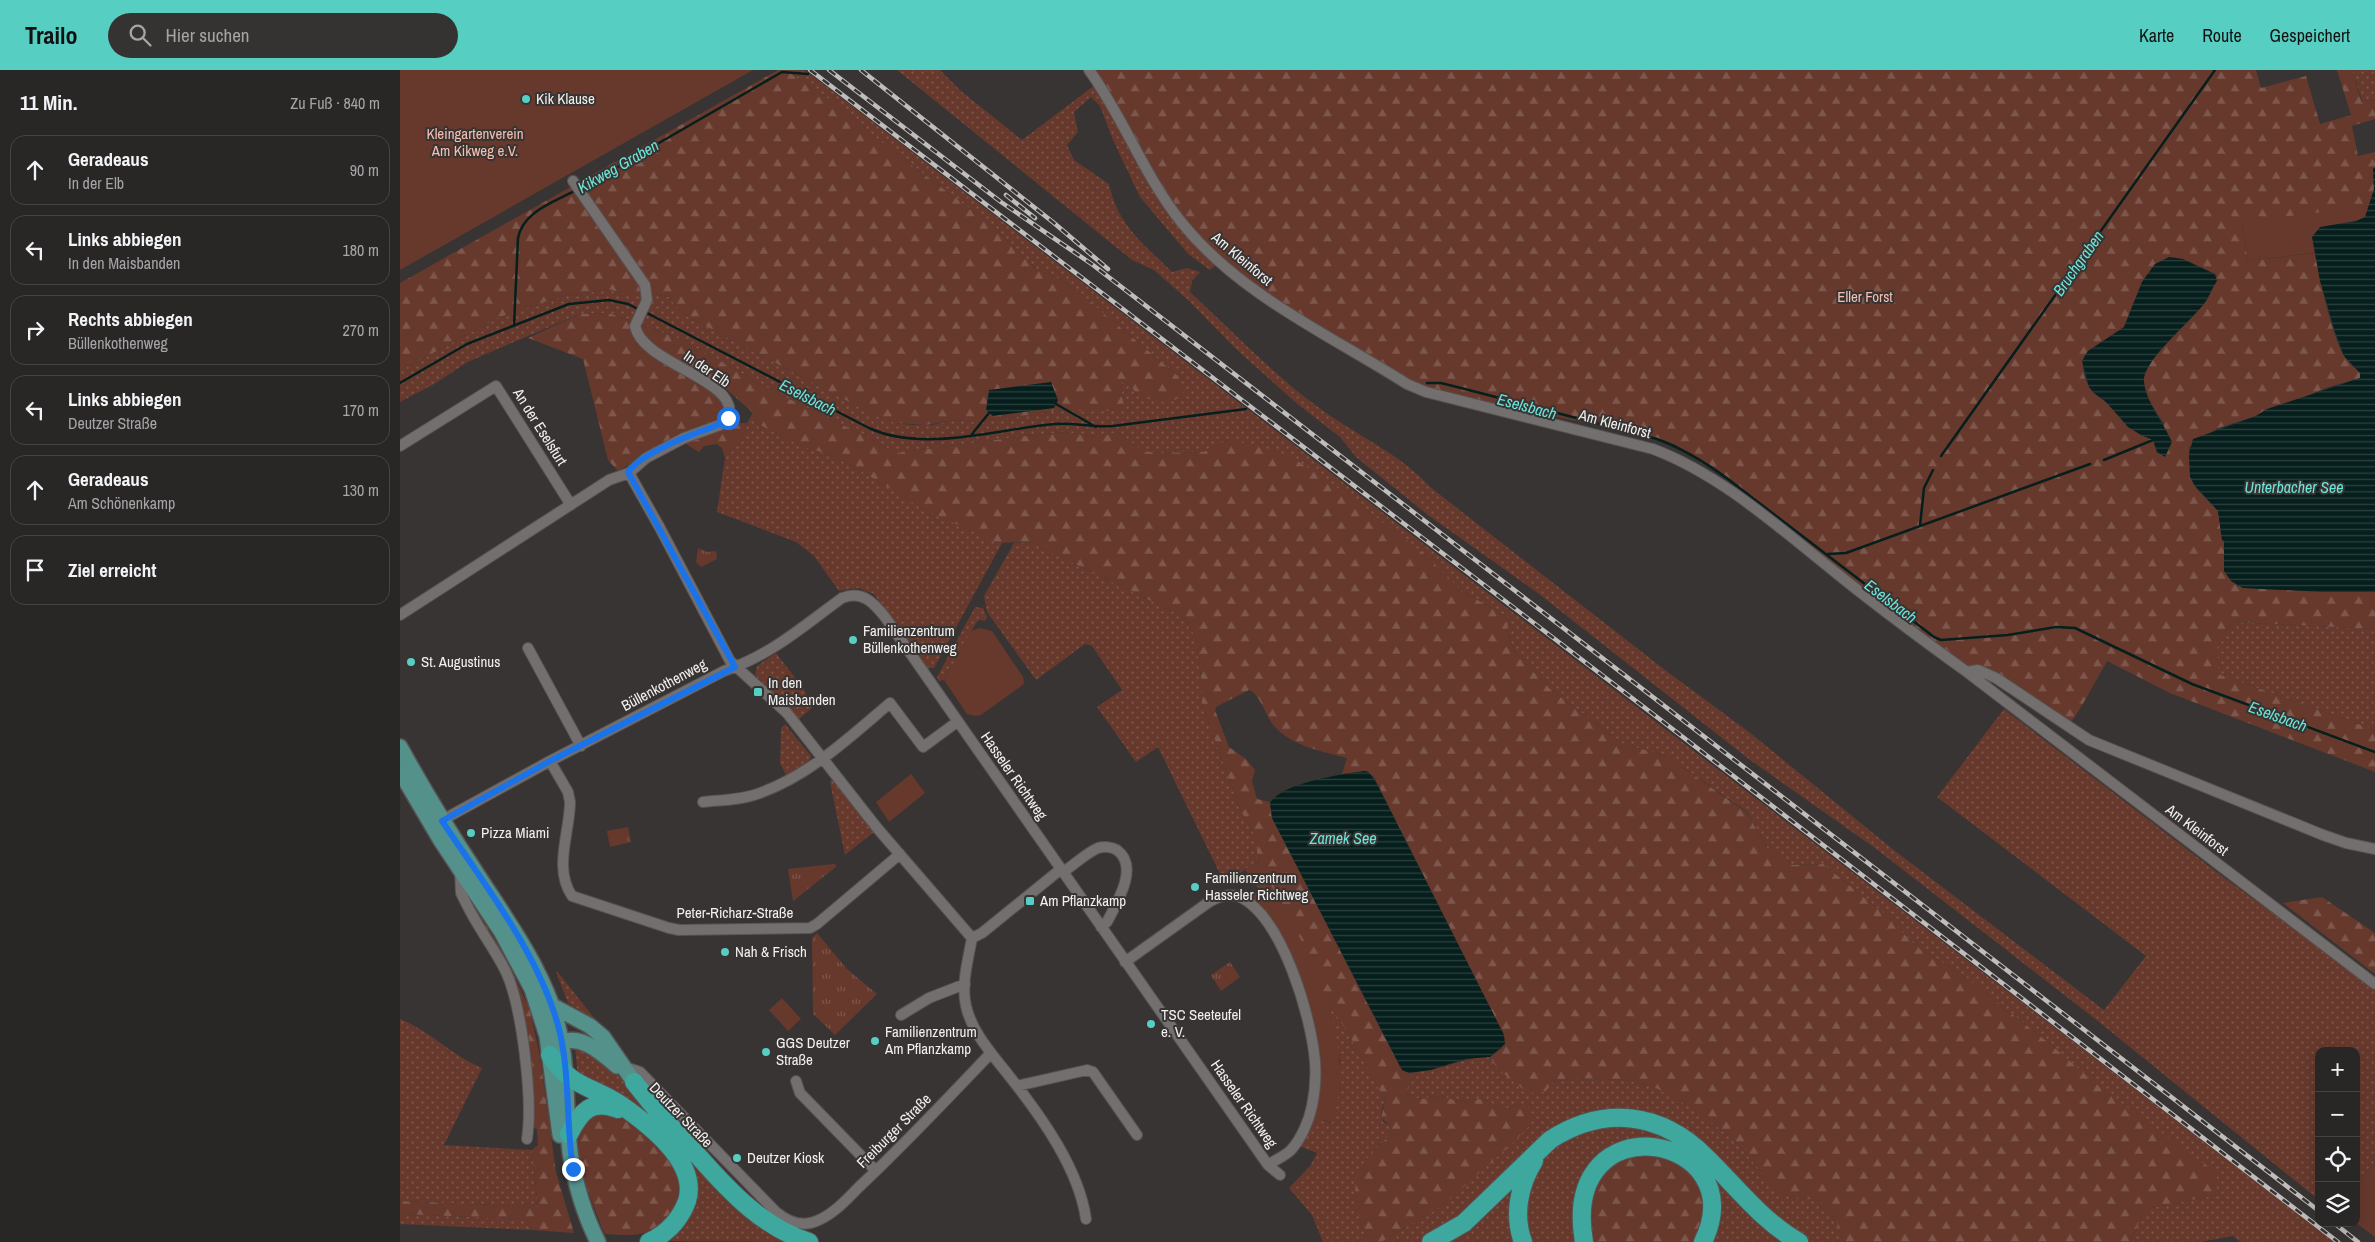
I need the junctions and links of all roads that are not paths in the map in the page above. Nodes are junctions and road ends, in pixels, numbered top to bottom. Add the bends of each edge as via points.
1 (1089, 70) edge
2 (576, 186) dead end
3 (400, 446) edge
4 (628, 472) junction
5 (571, 504) junction
6 (865, 597) joint
7 (400, 615) edge
8 (528, 648) dead end
9 (735, 667) junction
10 (1967, 672) junction
11 (2010, 688) junction
12 (2001, 699) junction
13 (957, 722) junction
14 (581, 746) junction
15 (400, 748) edge
16 (822, 760) junction
17 (550, 761) junction
18 (400, 771) edge
19 (703, 802) dead end
20 (437, 824) junction
21 (2375, 848) edge
22 (900, 854) junction
23 (1062, 871) junction
24 (476, 895) junction
25 (1101, 927) junction
26 (972, 938) junction
27 (1125, 962) junction
28 (965, 984) junction
29 (2375, 984) edge
30 (552, 1005) junction
31 (901, 1015) dead end
32 (556, 1049) junction
33 (991, 1053) junction
34 (619, 1066) junction
35 (567, 1075) junction
36 (637, 1077) junction
37 (796, 1082) dead end
38 (1017, 1086) junction
39 (635, 1116) junction
40 (569, 1134) junction
41 (1137, 1135) dead end
42 (526, 1139) dead end
43 (1539, 1152) junction
44 (1268, 1165) junction
45 (876, 1171) junction
46 (1280, 1175) dead end
47 (1086, 1219) dead end
48 (813, 1223) joint
49 (588, 1232) edge
50 (598, 1242) edge
51 (650, 1242) edge
52 (809, 1242) edge
53 (1431, 1242) edge
54 (1523, 1242) edge
55 (1584, 1242) edge
56 (1703, 1242) edge
57 (1799, 1242) edge

1 - 10 street, Am Kleinforst via 1110,99 1151,177 1182,222 1226,268 1262,296 1407,384 1426,392 1634,444 1693,467 1743,501 1900,624
2 - 4 street, In der Elb via 645,285 648,294 636,330 644,344 720,392 729,404 728,418 720,424 684,438 646,458
3 - 5 street, An der Eselsfurt via 496,386
4 - 5 street, In der Elb
4 - 9 street
5 - 7 street, In der Elb
6 - 9 street, Büllenkothenweg via 852,595 842,598 771,650
6 - 13 street, Hasseler Richtweg via 885,617
8 - 14 street
9 - 14 street, Büllenkothenweg
9 - 16 street via 787,713
10 - 11 street, Am Kleinforst via 1983,672
10 - 12 street, Am Kleinforst
11 - 12 street
11 - 21 street, Am Kleinforst via 2077,733 2104,746 2323,835
12 - 29 street, Am Kleinforst
13 - 16 street via 923,748 890,703
13 - 23 street, Hasseler Richtweg
14 - 17 street, Büllenkothenweg
15 - 20 main road
16 - 19 street via 760,794
16 - 22 street
17 - 20 street, Büllenkothenweg
17 - 22 street, Peter-Richarz-Straße via 568,792 570,802 563,875 572,896 669,928 810,928
18 - 20 main road
20 - 24 main road
20 - 24 main road
22 - 26 street
23 - 25 street, Hasseler Richtweg
23 - 25 street via 1100,848 1112,848 1121,854 1126,867 1125,881 1107,922
23 - 26 street
24 - 30 main road via 535,967
24 - 32 main road via 526,974
24 - 42 street via 509,979 523,1043 528,1086
25 - 27 street, Hasseler Richtweg
26 - 28 street
27 - 44 street, Hasseler Richtweg
27 - 44 street, Hasseler Richtweg via 1209,902 1225,895 1242,898 1270,927 1282,947 1299,990 1315,1062 1312,1107 1306,1126 1290,1151
28 - 31 street via 929,998
28 - 33 street via 965,1004 970,1021
30 - 32 main road
30 - 34 main road via 596,1031 609,1045
32 - 34 main road via 584,1043
32 - 35 highway via 559,1068
32 - 49 main road via 566,1171
33 - 38 street
33 - 45 street, Freiburger Straße
34 - 36 main road
35 - 39 highway via 589,1090 620,1104
35 - 40 main road
36 - 48 street, Deutzer Straße via 776,1212 790,1222
36 - 52 highway via 667,1124 742,1203 774,1226
37 - 45 street via 800,1093
38 - 41 street via 1087,1070 1093,1072
38 - 47 street via 1069,1163 1084,1200
39 - 40 highway via 610,1106 593,1107 580,1115
39 - 51 highway via 676,1154 688,1184 683,1212 666,1233
40 - 49 main road
43 - 53 highway via 1464,1223
43 - 54 highway via 1521,1188 1519,1221
43 - 57 highway via 1550,1140 1585,1122 1631,1118 1656,1124 1705,1155 1749,1202
44 - 46 street, Hasseler Richtweg
45 - 48 street, Freiburger Straße via 832,1212
49 - 50 main road
55 - 56 highway via 1581,1208 1585,1189 1593,1174 1602,1163 1618,1153 1638,1146 1675,1151 1692,1162 1703,1175 1713,1212

